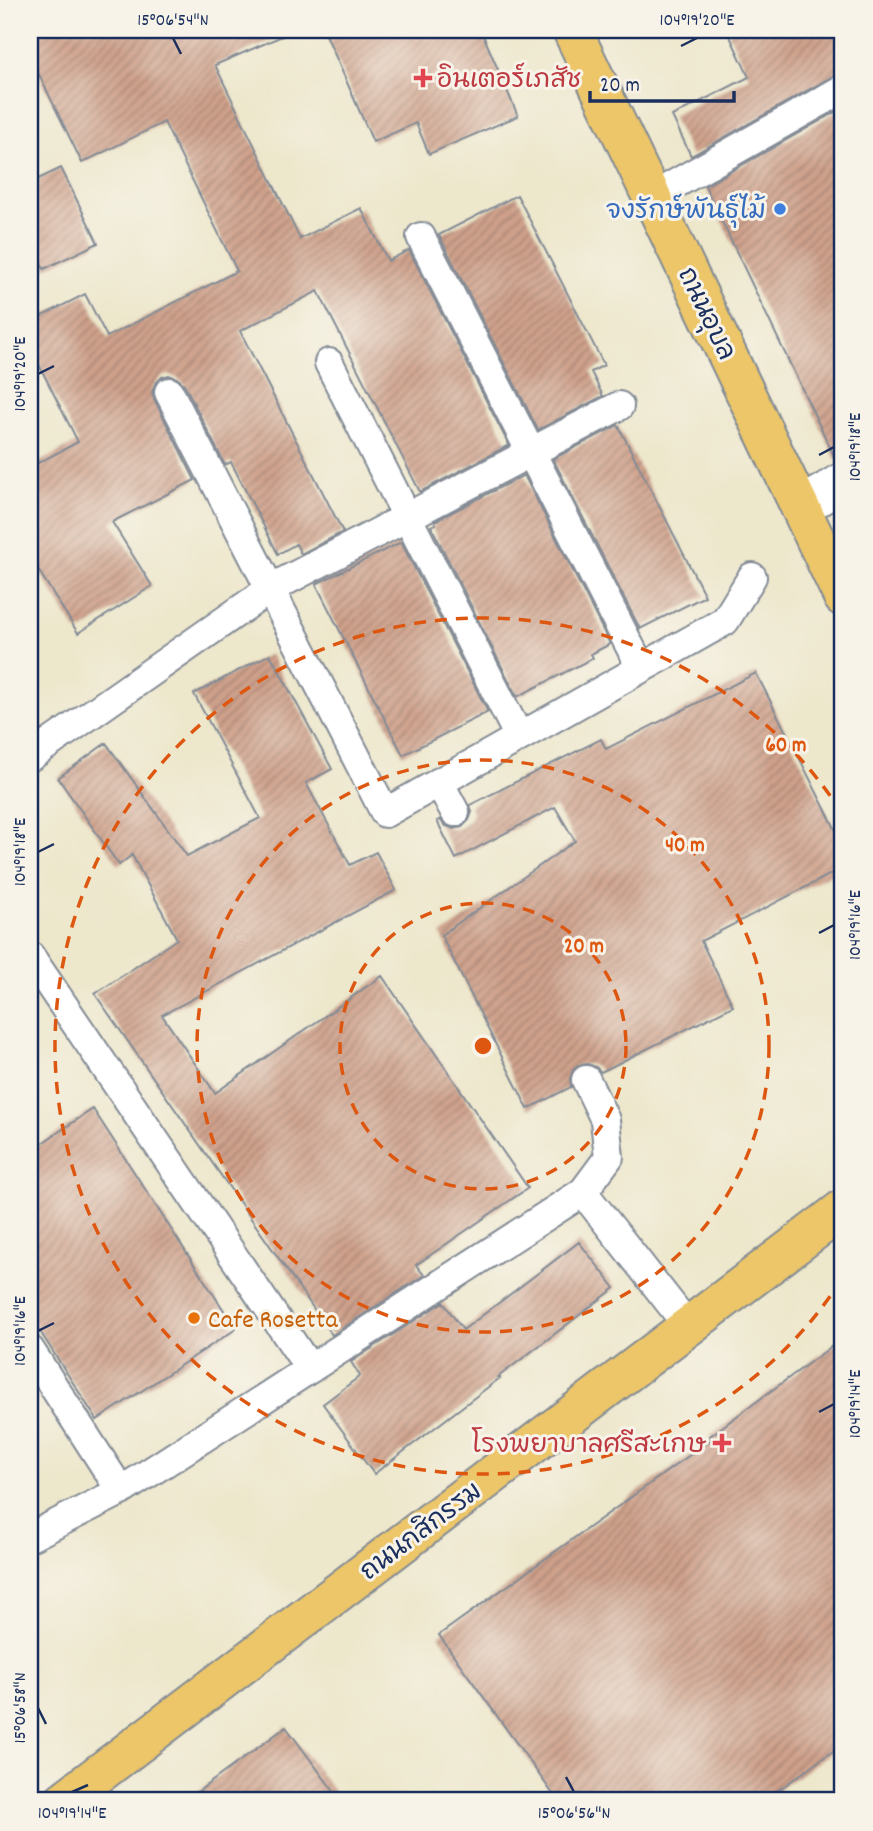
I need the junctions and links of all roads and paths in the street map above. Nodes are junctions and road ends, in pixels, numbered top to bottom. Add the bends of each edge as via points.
1 (572, 30) edge
2 (843, 89) edge
3 (652, 197) junction
4 (421, 237) dead end
5 (329, 363) dead end
6 (169, 392) dead end
7 (619, 406) dead end
8 (531, 453) junction
9 (843, 482) edge
10 (800, 507) junction
11 (407, 517) junction
12 (752, 578) dead end
13 (270, 589) junction
14 (843, 597) edge
15 (641, 668) junction
16 (519, 737) junction
17 (30, 757) edge
18 (439, 782) junction
19 (455, 812) dead end
20 (30, 956) edge
21 (586, 1080) dead end
22 (583, 1192) junction
23 (843, 1209) edge
24 (688, 1326) junction
25 (30, 1350) edge
26 (310, 1369) junction
27 (121, 1491) junction
28 (30, 1537) edge
29 (63, 1801) edge

1 - 3 main road, ถนนอุบล
2 - 3 lane
3 - 10 main road, ถนนอุบล
4 - 8 lane
5 - 11 lane
6 - 13 lane
7 - 8 lane
8 - 11 lane
8 - 15 lane
9 - 10 street
10 - 14 main road, ถนนอุบล
11 - 13 lane
11 - 16 lane
12 - 15 lane via 725,621
13 - 17 lane
13 - 18 lane via 385,813
15 - 16 lane
16 - 18 lane
18 - 19 lane
20 - 26 lane
21 - 22 lane via 605,1120 609,1157
22 - 24 lane
22 - 26 lane
23 - 24 main road, ถนนกสิกรรม
24 - 29 main road, ถนนกสิกรรม
25 - 27 lane
26 - 27 lane
27 - 28 lane

